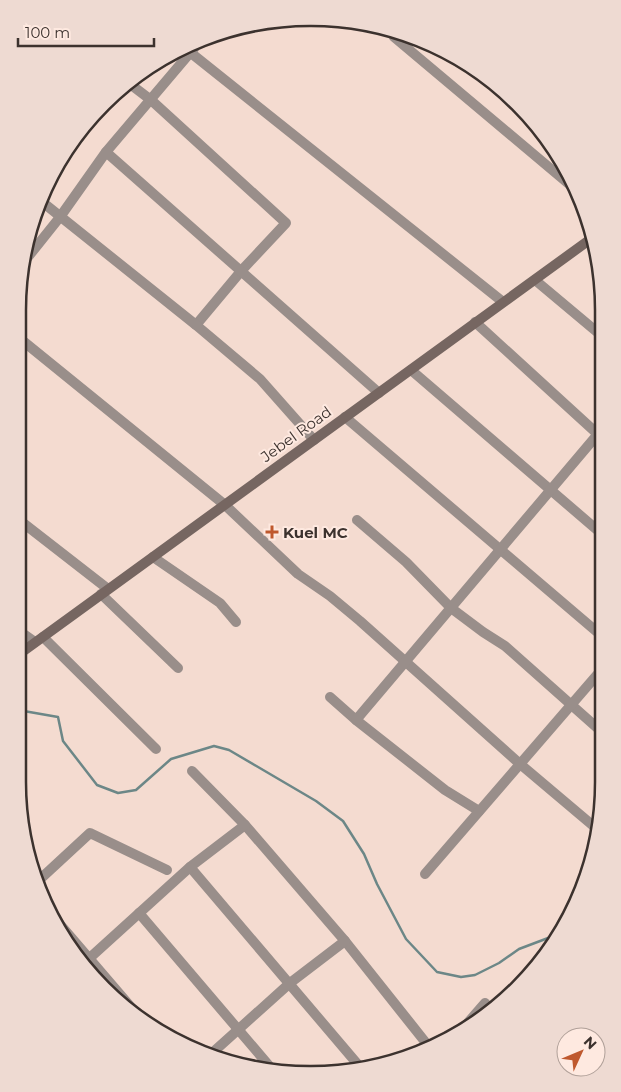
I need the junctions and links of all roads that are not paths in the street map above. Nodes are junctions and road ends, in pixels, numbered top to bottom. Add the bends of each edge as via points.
1 (397, 40) edge
2 (195, 51) edge
3 (190, 54) edge
4 (134, 87) edge
5 (150, 100) junction
6 (106, 152) junction
7 (562, 178) edge
8 (47, 206) edge
9 (60, 217) junction
10 (586, 242) edge
11 (33, 251) edge
12 (242, 270) junction
13 (535, 280) junction
14 (503, 302) junction
15 (475, 322) junction
16 (196, 325) junction
17 (595, 330) edge
18 (26, 343) edge
19 (411, 370) junction
20 (379, 393) junction
21 (345, 417) junction
22 (595, 429) edge
23 (314, 440) junction
24 (595, 441) edge
25 (551, 490) junction
26 (225, 505) junction
27 (357, 520) dead end
28 (26, 526) edge
29 (595, 528) edge
30 (501, 549) junction
31 (153, 557) junction
32 (105, 592) junction
33 (451, 608) junction
34 (236, 622) dead end
35 (595, 630) edge
36 (26, 634) edge
37 (39, 640) junction
38 (26, 649) edge
39 (405, 663) junction
40 (178, 668) dead end
41 (595, 677) edge
42 (330, 697) dead end
43 (571, 705) junction
44 (356, 720) junction
45 (595, 726) edge
46 (156, 749) dead end
47 (520, 764) junction
48 (192, 771) dead end
49 (478, 812) junction
50 (591, 823) edge
51 (246, 825) junction
52 (190, 866) junction
53 (166, 870) dead end
54 (424, 874) dead end
55 (43, 877) edge
56 (139, 913) junction
57 (345, 941) junction
58 (88, 959) edge
59 (290, 983) junction
60 (487, 1005) edge
61 (478, 1011) edge
62 (240, 1030) junction
63 (425, 1041) edge
64 (216, 1050) edge
65 (266, 1062) edge
66 (356, 1062) edge

1 - 7 street
2 - 14 street
3 - 5 street
4 - 5 street
5 - 6 street
5 - 12 street via 286,223
6 - 9 street
6 - 12 street
8 - 9 street
9 - 11 street
9 - 16 street
10 - 13 main road, Jebel Road
12 - 16 street
12 - 20 street
13 - 14 main road, Jebel Road
13 - 17 street
14 - 15 main road, Jebel Road
15 - 19 main road, Jebel Road
15 - 22 street
16 - 23 street via 260,379
18 - 26 street
19 - 20 main road, Jebel Road
19 - 25 street
20 - 21 main road, Jebel Road
21 - 23 main road, Jebel Road
21 - 30 street
23 - 26 main road, Jebel Road
24 - 25 street
25 - 29 street
25 - 30 street
26 - 31 main road, Jebel Road
26 - 39 street via 298,574 330,596
27 - 33 street via 406,562
28 - 32 street
30 - 33 street
30 - 35 street
31 - 32 main road, Jebel Road
31 - 34 street via 220,603
32 - 37 main road, Jebel Road
32 - 40 street
33 - 39 street
33 - 43 street via 505,646
36 - 37 street
37 - 38 main road, Jebel Road
37 - 46 street
39 - 44 street
39 - 47 street
41 - 43 street
42 - 44 street
43 - 45 street
43 - 47 street
44 - 49 street
47 - 49 street
47 - 50 street
48 - 51 street
49 - 54 street
51 - 52 street
51 - 57 street
52 - 56 street
52 - 59 street
53 - 55 street via 90,833
56 - 58 street
56 - 62 street
57 - 59 street
57 - 63 street
59 - 62 street
59 - 66 street
60 - 61 street
62 - 64 street
62 - 65 street

